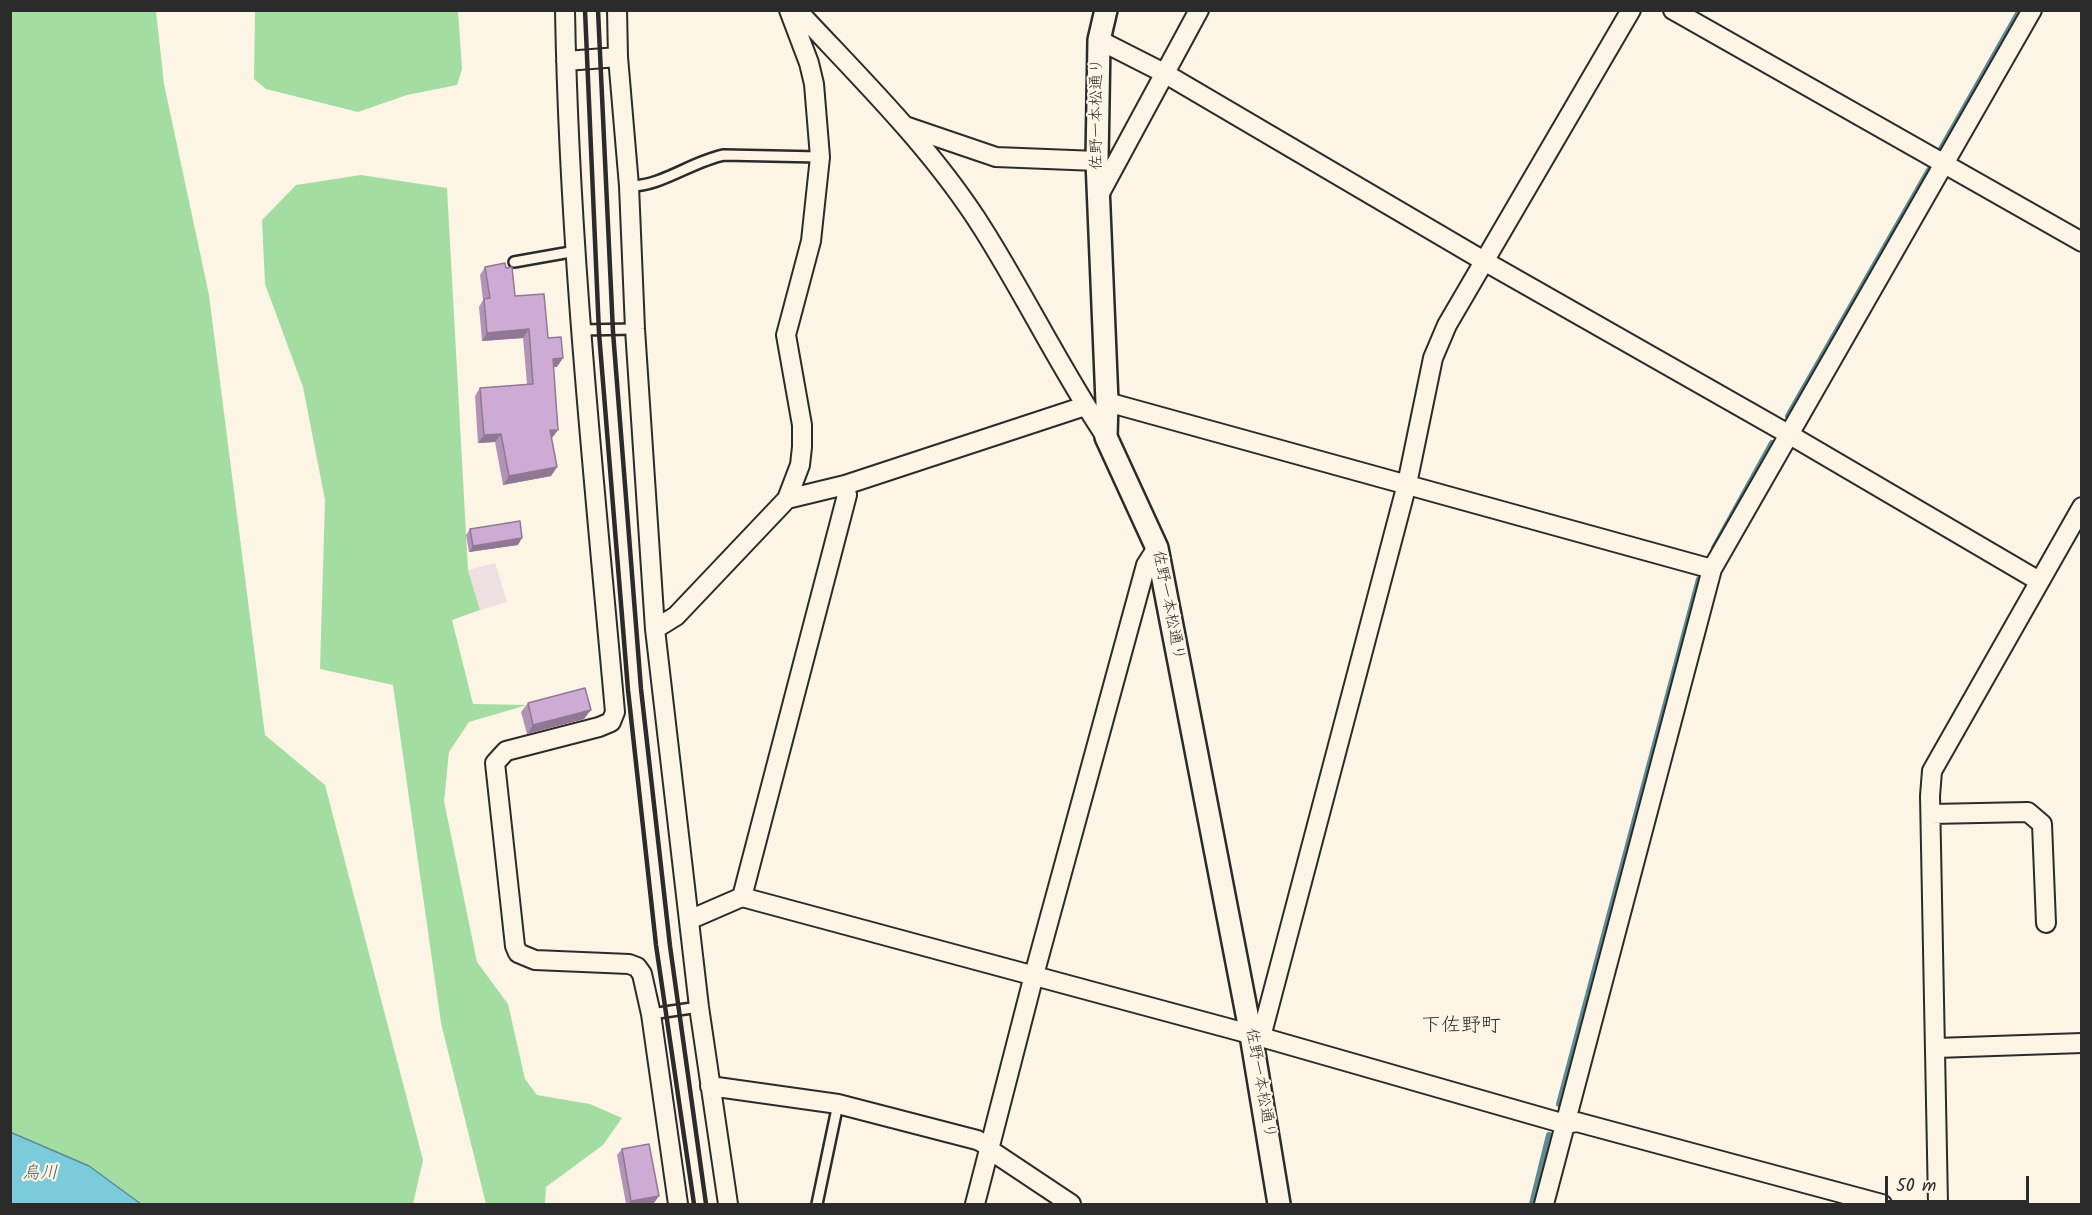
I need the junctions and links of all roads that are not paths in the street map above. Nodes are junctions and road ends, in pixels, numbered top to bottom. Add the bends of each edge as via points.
1 (565, 10) edge
2 (617, 10) edge
3 (789, 10) edge
4 (797, 10) edge
5 (1106, 10) edge
6 (1199, 10) edge
7 (1631, 10) edge
8 (1673, 10) edge
9 (2032, 10) edge
10 (1099, 40) junction
11 (618, 57) junction
12 (566, 61) junction
13 (1164, 73) junction
14 (905, 126) junction
15 (820, 157) junction
16 (1097, 161) junction
17 (1944, 164) junction
18 (629, 186) junction
19 (1099, 195) junction
20 (2082, 242) edge
21 (576, 251) junction
22 (1484, 261) junction
23 (514, 262) dead end
24 (634, 329) junction
25 (580, 330) junction
26 (1107, 402) junction
27 (1085, 406) junction
28 (1790, 435) junction
29 (1106, 436) junction
30 (1407, 484) junction
31 (845, 485) junction
32 (787, 499) junction
33 (2081, 508) edge
34 (1157, 548) junction
35 (1712, 569) junction
36 (2039, 581) junction
37 (655, 629) junction
38 (1930, 814) junction
39 (741, 897) junction
40 (689, 920) junction
41 (2046, 922) dead end
42 (1034, 975) junction
43 (699, 1006) junction
44 (651, 1014) junction
45 (1256, 1036) junction
46 (2082, 1043) edge
47 (1936, 1048) junction
48 (710, 1086) junction
49 (838, 1104) junction
50 (1565, 1124) junction
51 (988, 1149) junction
52 (1862, 1202) edge
53 (678, 1204) edge
54 (728, 1204) edge
55 (817, 1204) edge
56 (975, 1204) edge
57 (1071, 1204) edge
58 (1279, 1204) edge
59 (1544, 1204) edge
60 (1882, 1204) edge
61 (1938, 1204) edge

1 - 12 street
2 - 11 street
3 - 15 street via 814,84
4 - 14 street
5 - 10 street, 佐野一本松通り
6 - 13 street
7 - 22 street
8 - 17 street
9 - 17 street
10 - 13 street
10 - 16 street, 佐野一本松通り
11 - 12 street
11 - 18 street
12 - 21 street
13 - 19 street
13 - 22 street
14 - 16 street via 996,157
14 - 27 street via 983,229
15 - 18 lane via 724,155 646,185
15 - 32 street via 811,241 786,335 802,425 800,465
16 - 19 street, 佐野一本松通り
17 - 20 street
17 - 28 street
18 - 24 street
19 - 26 street, 佐野一本松通り
21 - 23 lane
21 - 25 street
22 - 28 street
22 - 30 street via 1433,358
24 - 25 lane
24 - 37 street
25 - 44 street via 615,712 611,722 506,751 495,763 518,953 535,960 637,967
26 - 29 street, 佐野一本松通り
26 - 30 street
27 - 29 street
27 - 31 street
28 - 35 street
28 - 36 street
29 - 34 street, 佐野一本松通り
30 - 35 street
30 - 45 street
31 - 32 street
31 - 39 street via 847,495
32 - 37 street via 676,616
33 - 36 street
34 - 42 street via 1146,565
34 - 45 street, 佐野一本松通り
35 - 50 street
36 - 38 street via 1932,771
37 - 40 street
38 - 41 street via 2028,812 2042,824
38 - 47 street
39 - 40 street
39 - 42 street
40 - 43 street
42 - 45 street
42 - 51 street
43 - 44 lane
43 - 48 street
44 - 53 street
45 - 50 street
45 - 58 street, 佐野一本松通り
46 - 47 street
47 - 61 street
48 - 49 street
48 - 54 street
49 - 51 street via 977,1140
49 - 55 lane
50 - 52 street via 1577,1122
50 - 59 street
51 - 56 street
51 - 57 street
52 - 60 street

